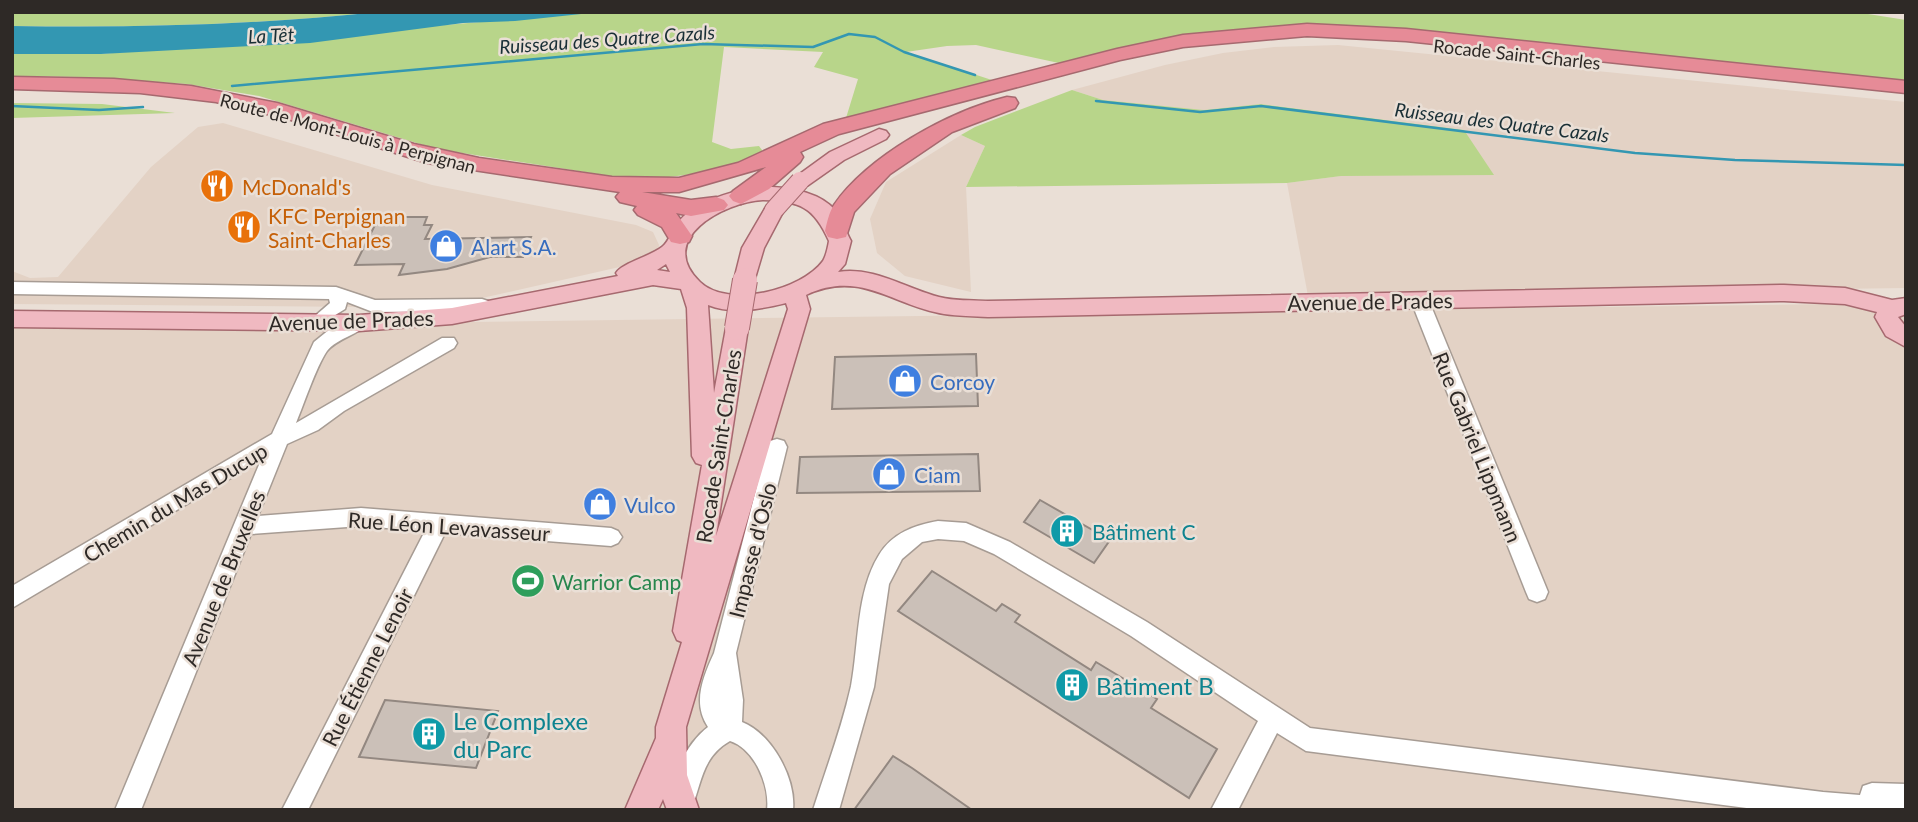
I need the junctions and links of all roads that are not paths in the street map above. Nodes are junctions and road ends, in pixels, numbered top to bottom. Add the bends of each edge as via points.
1 (1230, 36) junction
2 (1169, 44) junction
3 (1129, 65) junction
4 (12, 83) edge
5 (1906, 86) edge
6 (12, 92) edge
7 (1906, 95) edge
8 (879, 135) junction
9 (409, 150) junction
10 (596, 195) junction
11 (741, 196) junction
12 (716, 205) junction
13 (838, 240) junction
14 (678, 242) junction
15 (689, 284) junction
16 (12, 288) edge
17 (804, 289) junction
18 (335, 293) junction
19 (1419, 301) junction
20 (482, 305) junction
21 (1021, 306) junction
22 (12, 312) edge
23 (324, 316) junction
24 (12, 319) edge
25 (1898, 319) edge
26 (359, 323) junction
27 (299, 324) junction
28 (448, 343) dead end
29 (320, 347) junction
30 (337, 406) junction
31 (293, 410) junction
32 (279, 439) junction
33 (778, 447) dead end
34 (439, 524) junction
35 (245, 526) junction
36 (703, 534) junction
37 (611, 537) dead end
38 (1537, 592) dead end
39 (12, 598) edge
40 (1272, 718) junction
41 (671, 726) junction
42 (729, 729) junction
43 (1906, 797) edge
44 (1832, 807) edge
45 (682, 808) edge
46 (128, 810) edge
47 (295, 810) edge
48 (641, 810) edge
49 (780, 810) edge
50 (826, 810) edge
51 (1224, 810) edge
52 (1894, 810) edge

1 - 2 highway
1 - 5 highway, Rocade Saint-Charles via 1307,30 1406,35
1 - 8 highway via 1077,72
2 - 9 highway via 841,126 746,168 679,185 612,184
2 - 11 highway via 848,131 794,156
3 - 7 highway, Rocade Saint-Charles via 1217,45 1336,38
3 - 8 highway
3 - 13 highway via 979,111 944,127 858,191 843,209
4 - 9 highway, Route de Mont-Louis à Perpignan via 118,86 216,96
6 - 10 highway, Route de Mont-Louis à Perpignan via 112,94 225,108 446,172
8 - 36 main road, Rocade Saint-Charles, bridge via 800,181 774,210 753,248
9 - 10 highway, Route de Mont-Louis à Perpignan
10 - 12 highway via 691,208
10 - 14 highway via 667,217 675,223
11 - 12 main road
11 - 13 main road via 766,193 802,199 820,209
12 - 14 main road via 695,218
13 - 17 main road via 825,274
13 - 21 main road, Avenue de Prades via 863,268 887,277
14 - 15 main road via 677,265
14 - 20 main road, Avenue de Prades via 651,264 627,273
15 - 17 main road via 705,295 733,302 765,301
15 - 26 main road, Avenue de Prades via 653,278 452,316
15 - 36 main road via 698,308 703,391
16 - 18 street
17 - 21 main road, Avenue de Prades via 852,277 943,306
17 - 41 main road
18 - 20 street via 373,306
18 - 23 street via 338,305
19 - 21 main road, Avenue de Prades
19 - 25 main road, Avenue de Prades via 1719,296 1830,302
19 - 38 street, Rue Gabriel Lippmann
20 - 23 main road, Avenue de Prades
22 - 23 main road, Avenue de Prades
24 - 27 main road, Avenue de Prades
26 - 27 main road, Avenue de Prades
26 - 29 street
27 - 29 street via 312,330
28 - 30 street, Chemin du Mas Ducup
29 - 31 street, Avenue de Bruxelles
30 - 31 street, Chemin du Mas Ducup
30 - 32 street, Chemin du Mas Ducup via 311,425
31 - 32 street, Avenue de Bruxelles
32 - 35 street, Avenue de Bruxelles
32 - 39 street, Chemin du Mas Ducup
33 - 42 street, Impasse d'Oslo via 725,653 734,709
34 - 35 street, Rue Léon Levavasseur via 361,517
34 - 37 street, Rue Léon Levavasseur
34 - 47 street, Rue Étienne Lenoir
35 - 46 street, Avenue de Bruxelles
36 - 41 main road, Rocade Saint-Charles
40 - 44 street via 1306,739
40 - 50 street via 1139,629 1002,548 966,532 917,534 894,552 877,584 862,687
40 - 51 street
41 - 45 main road, Rocade Saint-Charles via 671,775
41 - 48 main road, Rocade Saint-Charles via 657,777
42 - 45 street via 698,750
42 - 49 street via 745,734 760,748 778,787
43 - 44 street via 1875,795
44 - 52 street

